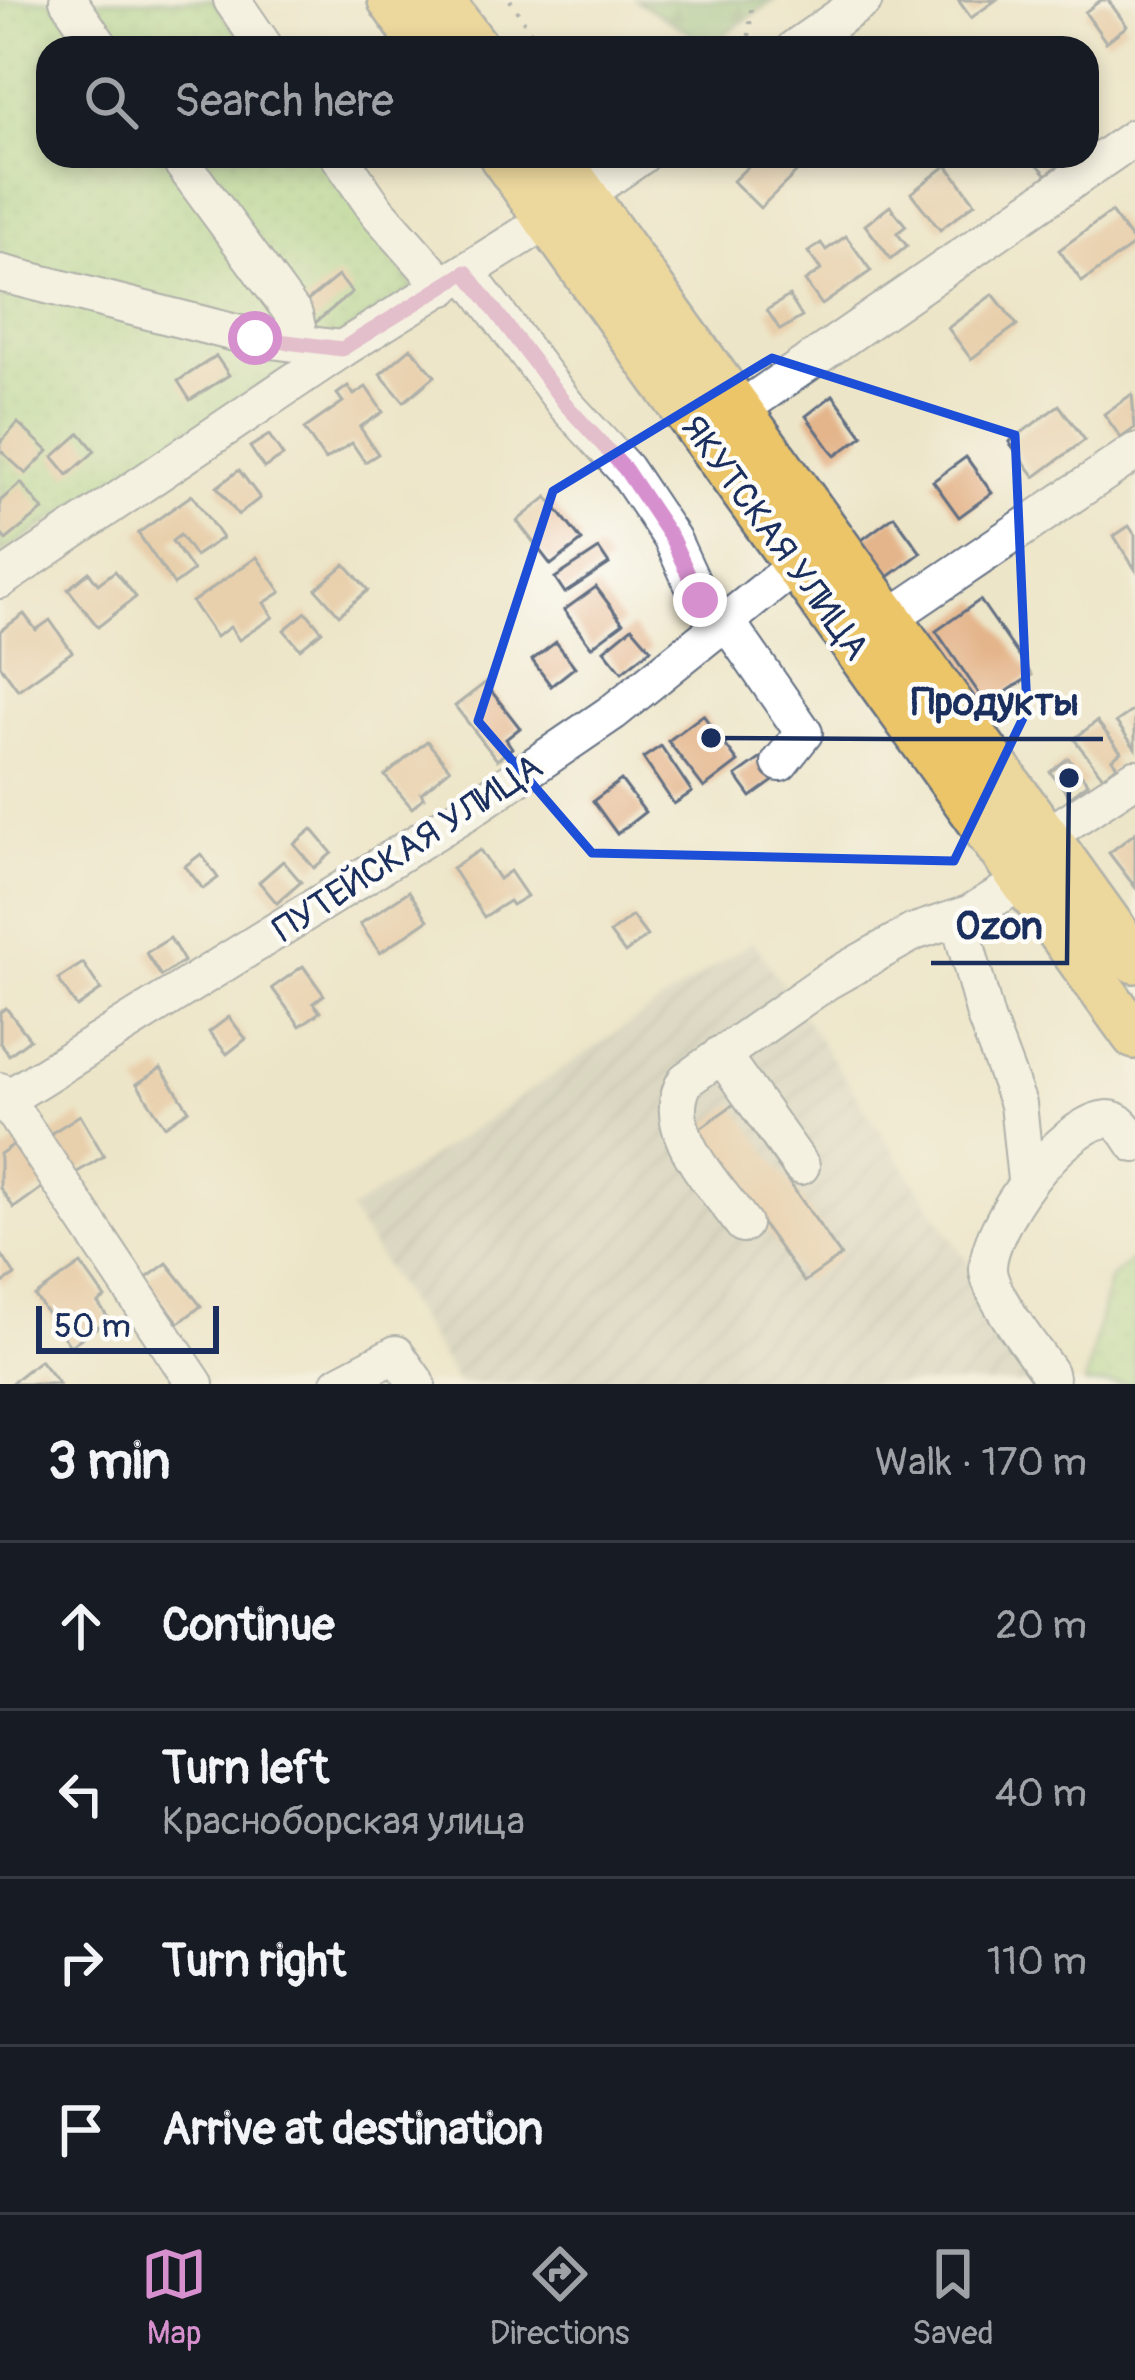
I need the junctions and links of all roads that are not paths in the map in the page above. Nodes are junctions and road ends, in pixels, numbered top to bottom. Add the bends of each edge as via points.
1 (68, 0) edge
2 (232, 0) edge
3 (391, 0) edge
4 (440, 0) edge
5 (864, 0) edge
6 (93, 36) edge
7 (257, 36) edge
8 (416, 36) edge
9 (467, 36) edge
10 (812, 36) edge
11 (1135, 137) edge
12 (1099, 162) edge
13 (186, 168) edge
14 (347, 168) edge
15 (517, 168) edge
16 (558, 168) edge
17 (623, 168) edge
18 (1090, 168) edge
19 (566, 207) junction
20 (0, 273) edge
21 (455, 280) junction
22 (301, 344) junction
23 (342, 349) junction
24 (738, 411) junction
25 (1135, 452) edge
26 (796, 565) junction
27 (0, 580) edge
28 (888, 619) junction
29 (726, 621) junction
30 (780, 763) dead end
31 (1135, 778) edge
32 (1045, 838) junction
33 (1023, 881) junction
34 (958, 919) junction
35 (1135, 960) edge
36 (1135, 1036) edge
37 (721, 1054) junction
38 (2, 1098) edge
39 (1018, 1104) junction
40 (1092, 1126) junction
41 (1135, 1144) edge
42 (801, 1166) dead end
43 (1026, 1180) junction
44 (743, 1223) dead end
45 (195, 1384) edge
46 (339, 1384) edge
47 (417, 1384) edge
48 (1051, 1384) edge

1 - 6 street
2 - 7 street
3 - 8 main road
4 - 9 main road
5 - 10 street
11 - 12 street
13 - 22 street via 294,315
14 - 21 street via 377,211
15 - 19 main road, ЯКУТСКАЯ УЛИЦА
16 - 19 main road, ЯКУТСКАЯ УЛИЦА
17 - 19 street
18 - 24 street
19 - 21 street
19 - 24 main road, ЯКУТСКАЯ УЛИЦА
19 - 26 main road, ЯКУТСКАЯ УЛИЦА
20 - 22 street
21 - 23 street
21 - 29 street via 625,469 672,539 700,600
22 - 23 street
23 - 27 street
24 - 28 main road, ЯКУТСКАЯ УЛИЦА
25 - 28 street
26 - 29 street, ПУТЕЙСКАЯ УЛИЦА
26 - 33 main road, ЯКУТСКАЯ УЛИЦА
28 - 32 main road, ЯКУТСКАЯ УЛИЦА
29 - 30 street via 804,733
29 - 38 street, ПУТЕЙСКАЯ УЛИЦА via 613,712 465,813
31 - 32 street
32 - 35 main road, ЯКУТСКАЯ УЛИЦА
33 - 34 street
33 - 36 main road, ЯКУТСКАЯ УЛИЦА
34 - 37 street via 914,932 827,981
34 - 39 street
37 - 42 street
37 - 44 street via 681,1088 681,1133
38 - 45 street
39 - 40 street
39 - 43 street
40 - 41 street via 1116,1121
40 - 43 street
43 - 48 street via 988,1273
46 - 47 street via 396,1354

